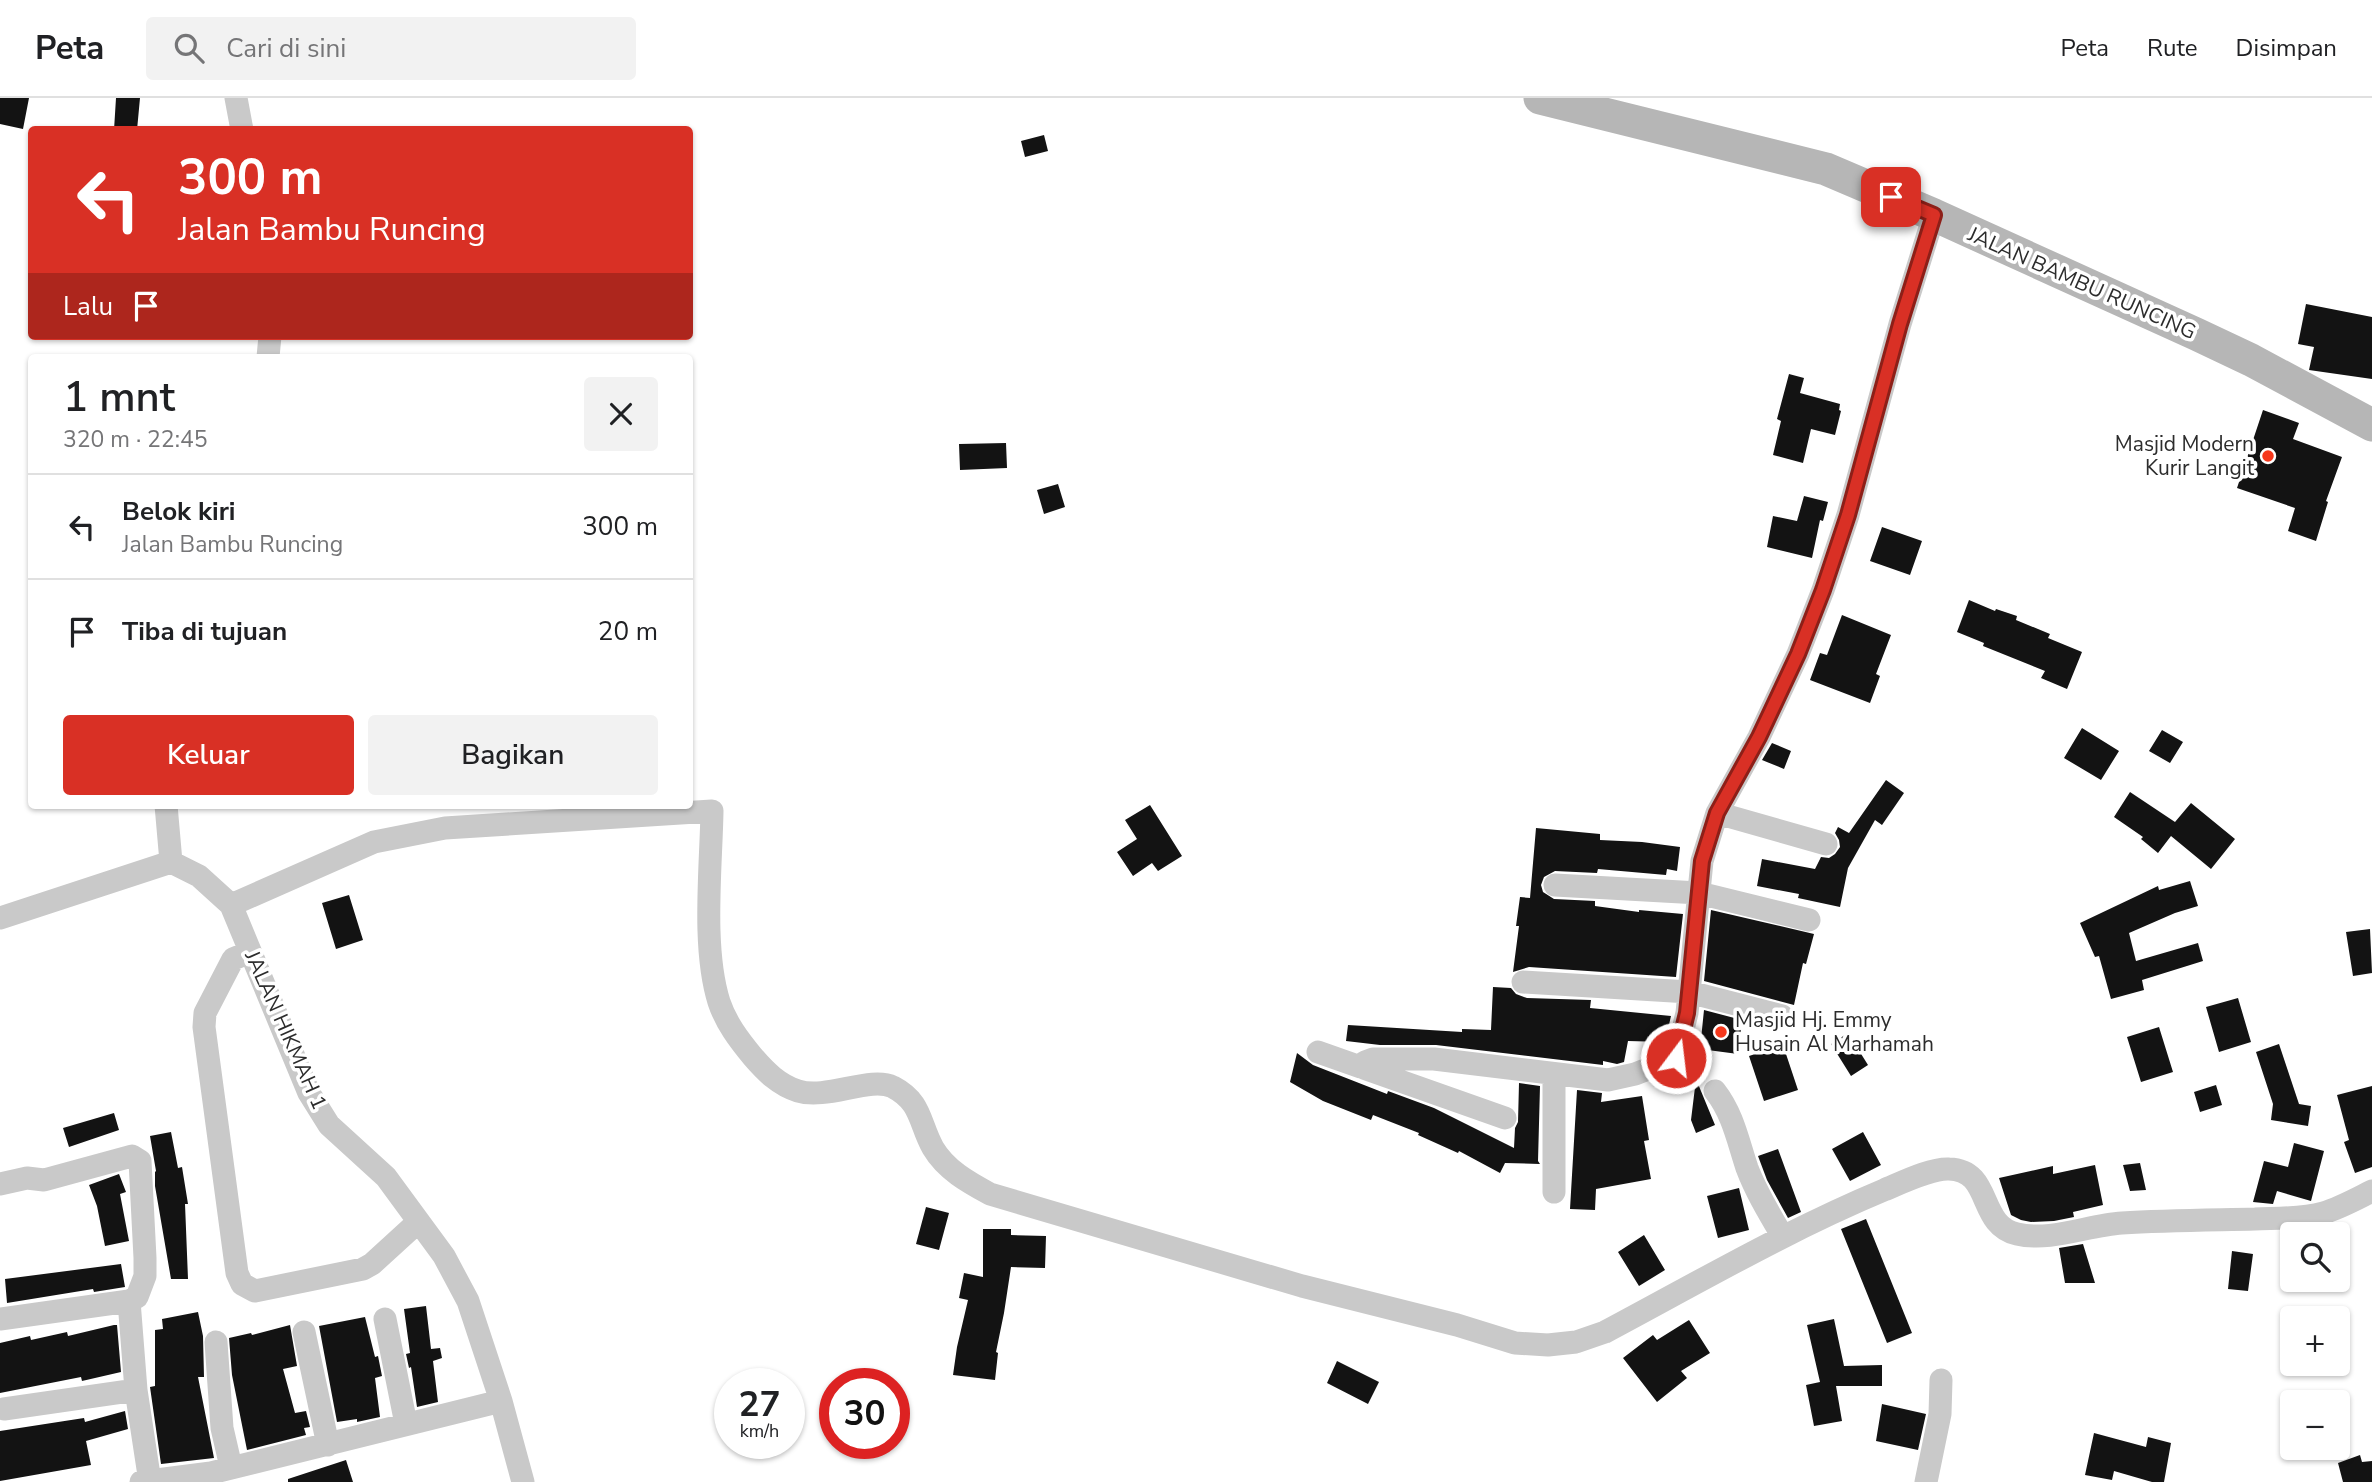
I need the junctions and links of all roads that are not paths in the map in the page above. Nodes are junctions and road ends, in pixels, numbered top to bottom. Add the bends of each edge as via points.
1 (236, 98) edge
2 (1540, 98) edge
3 (241, 126) edge
4 (1934, 215) junction
5 (2372, 425) edge
6 (166, 809) edge
7 (1717, 813) junction
8 (1826, 844) dead end
9 (171, 862) junction
10 (1555, 885) dead end
11 (1699, 893) junction
12 (231, 905) junction
13 (0, 918) edge
14 (1809, 920) dead end
15 (250, 952) junction
16 (1523, 982) dead end
17 (1689, 992) junction
18 (1782, 1016) dead end
19 (1318, 1052) dead end
20 (1361, 1067) junction
21 (1554, 1075) junction
22 (1715, 1091) dead end
23 (1505, 1118) dead end
24 (0, 1184) edge
25 (2372, 1191) edge
26 (1554, 1192) dead end
27 (418, 1222) junction
28 (1783, 1237) junction
29 (129, 1301) junction
30 (0, 1319) edge
31 (385, 1319) dead end
32 (304, 1332) dead end
33 (216, 1342) dead end
34 (1941, 1380) dead end
35 (136, 1390) junction
36 (501, 1401) junction
37 (4, 1409) dead end
38 (406, 1424) junction
39 (328, 1445) junction
40 (231, 1467) junction
41 (147, 1482) edge
42 (523, 1482) edge
43 (1926, 1482) edge

1 - 3 street
2 - 4 street, JALAN BAMBU RUNCING via 1826,169
4 - 5 street, JALAN BAMBU RUNCING via 2251,360
4 - 7 street via 1823,590 1759,737
6 - 9 street
7 - 8 street
7 - 11 street via 1702,861
9 - 12 street, JALAN HIKMAH 1 via 199,876
9 - 13 street
10 - 11 street
11 - 14 street
11 - 17 street
12 - 15 street, JALAN HIKMAH 1
12 - 28 street via 374,842 399,836 458,827 712,811 712,969 719,1004 736,1037 783,1086 803,1093 890,1085 907,1095 918,1109 933,1149 957,1176 990,1194 1303,1286 1515,1343 1548,1345 1605,1332
15 - 27 street, JALAN HIKMAH 1 via 309,1093 329,1125 386,1177
15 - 27 street via 233,959 205,1013 204,1027 242,1284 255,1291 363,1269
16 - 17 street
17 - 18 street
17 - 21 street via 1676,1058 1608,1080
19 - 20 street
20 - 21 street via 1373,1059 1434,1059
20 - 23 street
21 - 26 street
22 - 28 street via 1733,1123 1764,1205
24 - 29 street via 27,1178 44,1180 138,1158 145,1276 137,1297
25 - 28 street via 2321,1214 2119,1223 2046,1235 2017,1234 1995,1222 1972,1175 1947,1168 1870,1196
27 - 36 street, JALAN HIKMAH 1 via 444,1256 468,1301
29 - 30 street
29 - 35 street
31 - 38 street
32 - 39 street
33 - 40 street via 222,1428
34 - 43 street via 1940,1415
35 - 37 street
35 - 41 street
36 - 38 street
36 - 42 street, JALAN HIKMAH 1
38 - 39 street
39 - 40 street
40 - 41 street

